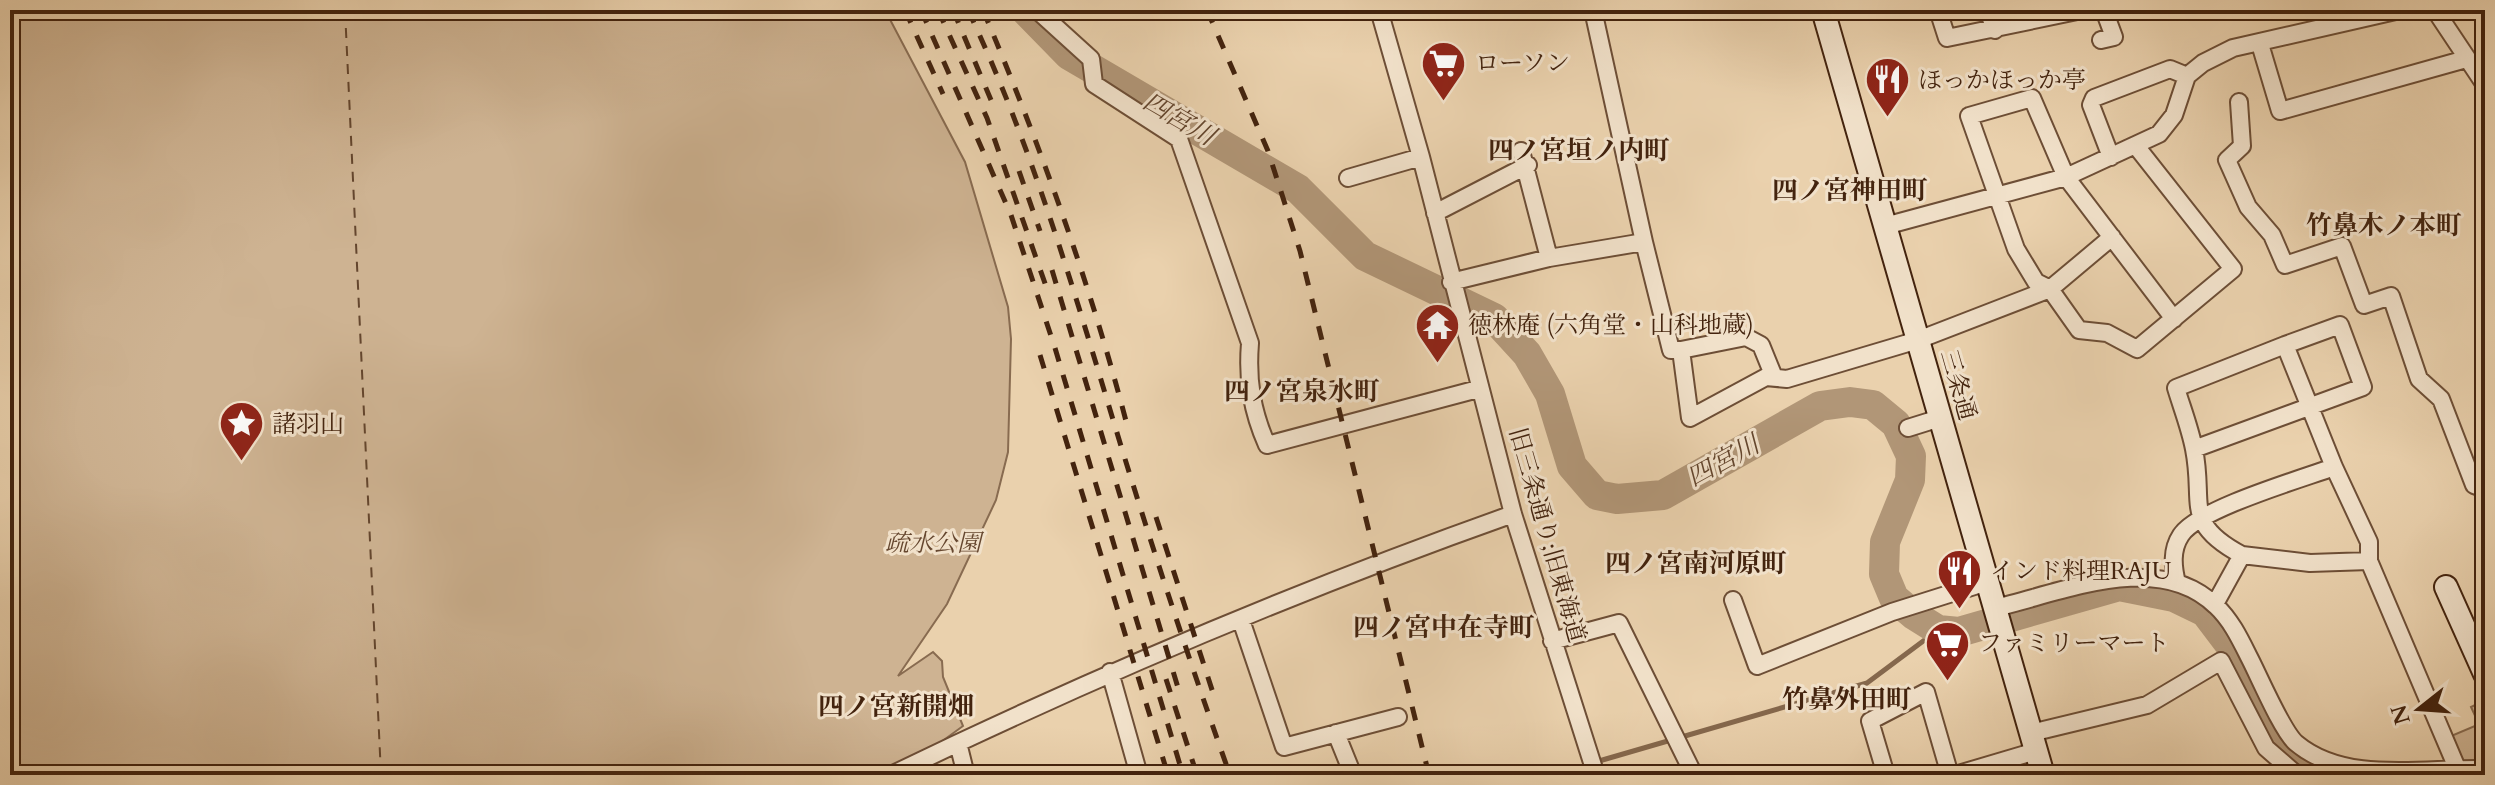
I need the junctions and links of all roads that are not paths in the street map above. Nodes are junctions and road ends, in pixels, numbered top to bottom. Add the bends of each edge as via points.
1 (1037, 10) edge
2 (1379, 10) edge
3 (1593, 10) edge
4 (1823, 10) edge
5 (1938, 10) edge
6 (1988, 10) edge
7 (2082, 10) edge
8 (2104, 10) edge
9 (2400, 10) edge
10 (2435, 10) edge
11 (1995, 30) junction
12 (2101, 40) dead end
13 (2260, 44) junction
14 (2466, 59) junction
15 (2187, 76) junction
16 (2482, 77) edge
17 (2239, 102) dead end
18 (2136, 146) junction
19 (1421, 157) junction
20 (2111, 157) junction
21 (2066, 177) junction
22 (1348, 178) dead end
23 (1998, 194) junction
24 (1435, 213) junction
25 (1885, 226) junction
26 (2112, 237) junction
27 (1644, 242) junction
28 (1549, 258) junction
29 (1452, 286) junction
30 (2050, 289) junction
31 (2174, 319) junction
32 (1918, 340) junction
33 (2285, 345) junction
34 (1681, 350) junction
35 (1774, 377) junction
36 (1478, 389) junction
37 (2310, 408) junction
38 (1940, 418) junction
39 (1908, 428) dead end
40 (2194, 449) junction
41 (2334, 467) junction
42 (2485, 489) edge
43 (1513, 514) junction
44 (2199, 517) junction
45 (2242, 555) junction
46 (2369, 561) junction
47 (1987, 582) junction
48 (2177, 583) junction
49 (2446, 587) dead end
50 (1733, 600) dead end
51 (2215, 604) junction
52 (1997, 616) junction
53 (1241, 620) junction
54 (1552, 641) junction
55 (1110, 672) junction
56 (2485, 674) edge
57 (1398, 717) dead end
58 (1336, 733) junction
59 (2033, 742) junction
60 (958, 743) junction
61 (2457, 768) junction
62 (2485, 769) edge
63 (891, 775) edge
64 (966, 775) edge
65 (1139, 775) edge
66 (1353, 775) edge
67 (1596, 775) edge
68 (1694, 775) edge
69 (1886, 775) edge
70 (1953, 775) edge
71 (2043, 775) edge
72 (2297, 775) edge

1 - 36 street via 1091,59 1094,84 1179,139 1250,343 1253,415 1267,445
2 - 19 street
3 - 27 street
4 - 25 main road, 三条通
5 - 11 street via 1947,38
6 - 11 street
7 - 11 street
8 - 12 street via 2114,37
9 - 13 street
10 - 14 street
13 - 14 street via 2280,111
13 - 15 street via 2233,48
14 - 16 street
15 - 18 street via 2168,125
15 - 20 street via 2170,69 2094,98 2091,105
17 - 42 street via 2242,146 2227,160 2248,207 2272,235 2285,265 2342,246 2364,305 2391,296 2419,379 2441,399 2474,485
18 - 20 street
18 - 31 street via 2233,269
19 - 22 street
19 - 24 street
20 - 21 street
21 - 23 street
21 - 23 street via 2032,98 1969,116
21 - 26 street
23 - 25 street
23 - 30 street via 2016,249 2036,282
24 - 28 street via 1524,158
24 - 29 street
25 - 32 main road, 三条通
26 - 30 street
26 - 31 street
27 - 28 street
27 - 34 street via 1671,350
28 - 29 street
29 - 36 street, 旧三条通り;旧東海道
30 - 31 street via 2079,330 2107,333 2137,349
30 - 32 street
32 - 35 street via 1787,379
32 - 38 main road, 三条通
33 - 37 street
33 - 37 street via 2340,325 2363,387
33 - 40 street via 2176,388
34 - 35 street via 1746,337 1761,345
34 - 35 street via 1690,418
36 - 43 street, 旧三条通り;旧東海道
37 - 40 street
37 - 41 street
38 - 39 street
38 - 47 main road, 三条通
40 - 44 street
41 - 44 street
41 - 46 street via 2369,542
43 - 53 street via 1377,562
43 - 54 street, 旧三条通り;旧東海道
44 - 45 street via 2217,542
44 - 48 street via 2181,535 2172,561
45 - 46 street via 2310,563
45 - 51 street
46 - 61 street
47 - 50 street via 1892,612 1757,666
47 - 52 main road, 三条通
48 - 51 street
48 - 52 street via 2124,576
49 - 56 main road
51 - 61 street via 2232,625 2294,742 2324,759 2382,773
52 - 59 main road, 三条通
53 - 55 street
53 - 58 street via 1284,747
54 - 67 street, 旧三条通り;旧東海道
54 - 68 street via 1619,623
55 - 60 street
55 - 65 street
57 - 58 street
58 - 66 street
59 - 70 street
59 - 71 main road, 三条通
59 - 72 street via 2147,705 2221,661 2266,748
60 - 63 street
60 - 64 street
61 - 62 street
69 - 70 street via 1870,721 1926,692

